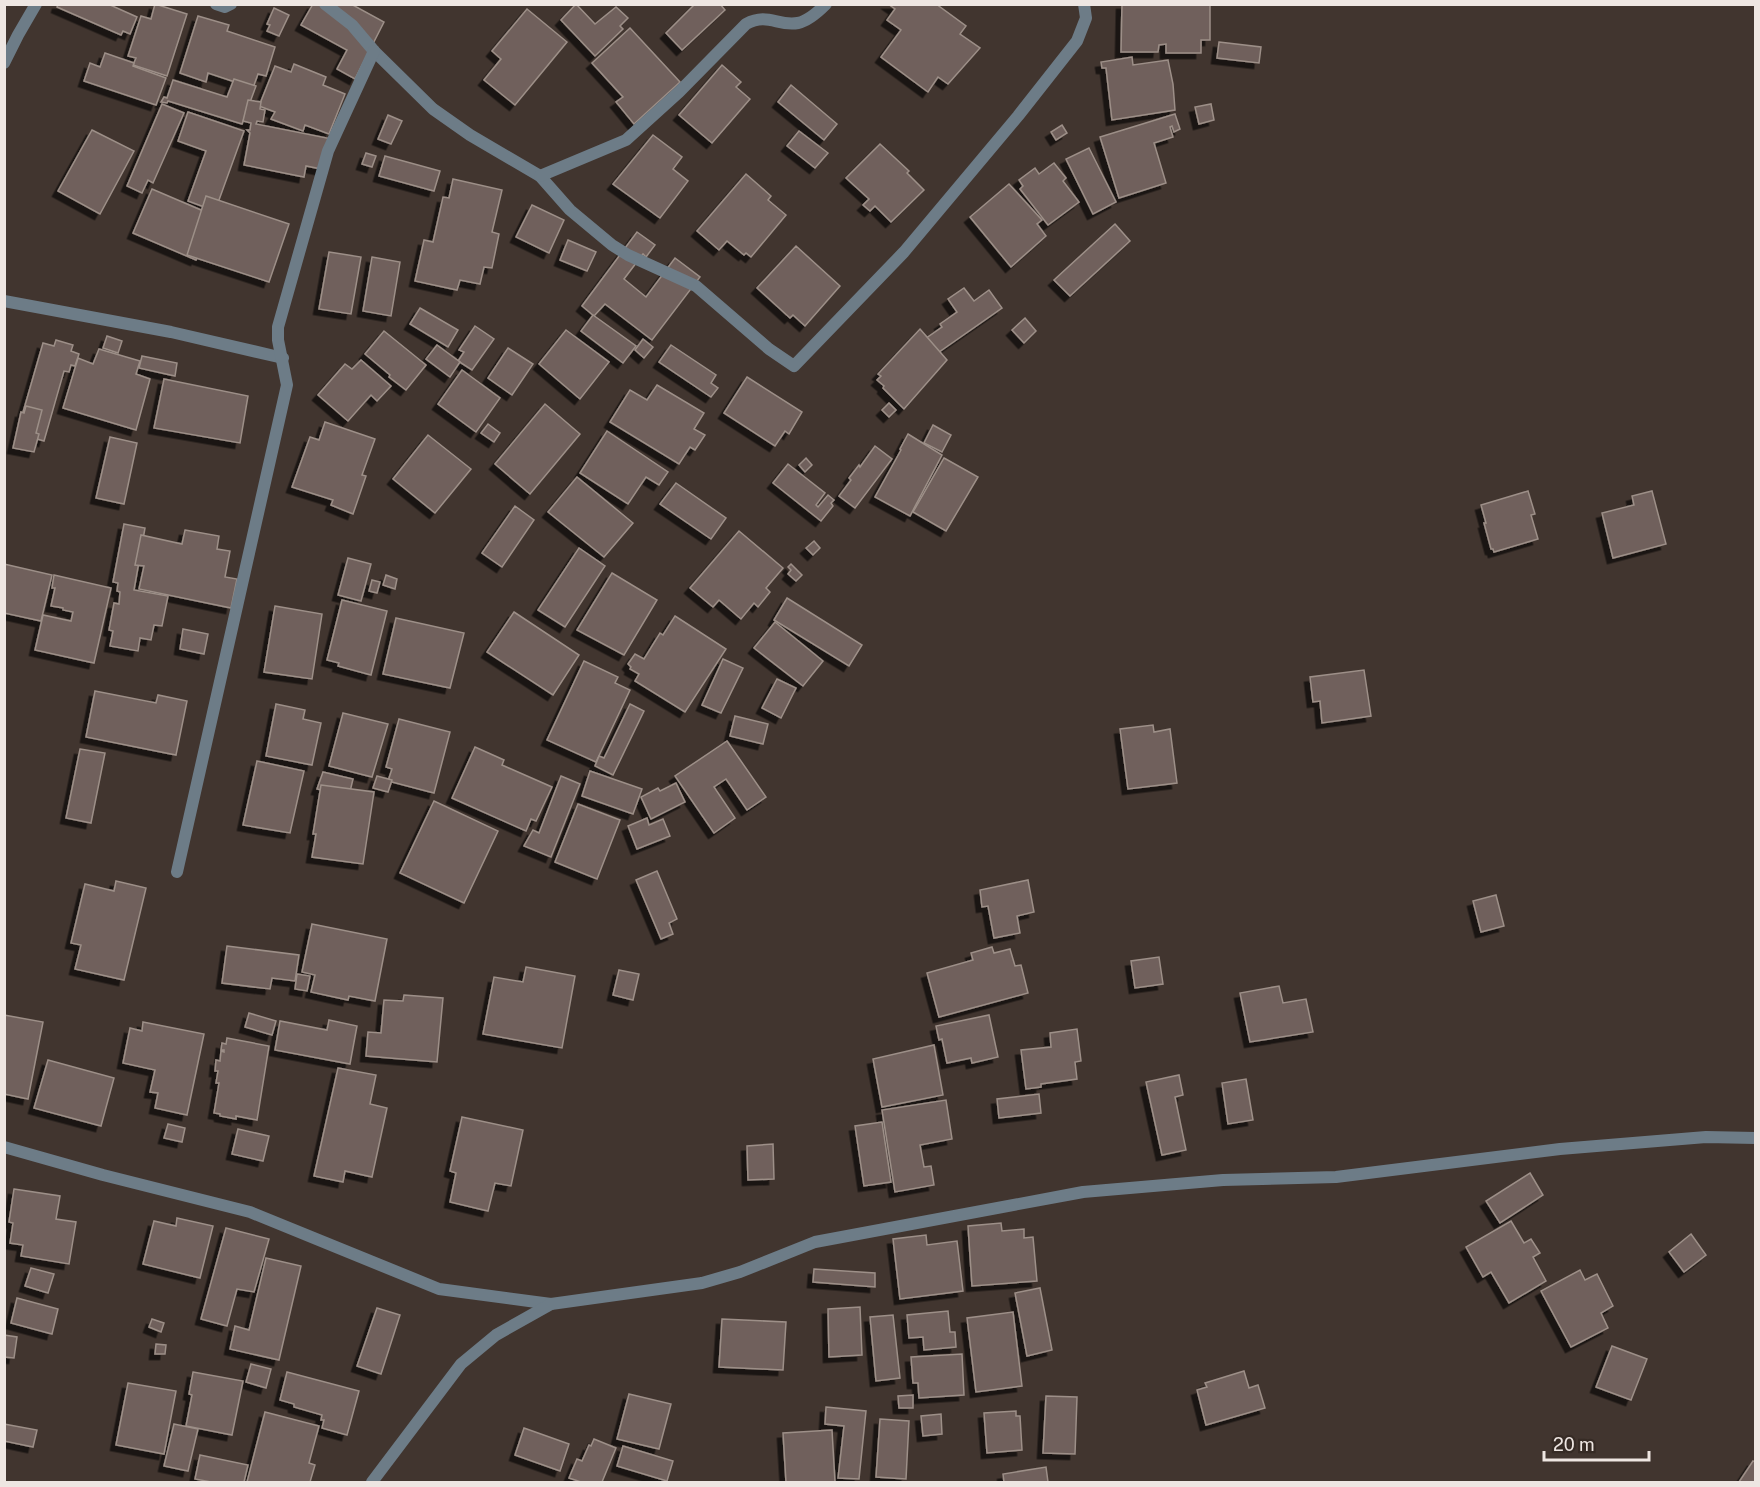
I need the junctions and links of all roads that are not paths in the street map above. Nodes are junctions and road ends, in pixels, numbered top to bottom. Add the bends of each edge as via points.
1 (36, 4) edge
2 (216, 4) edge
3 (231, 4) edge
4 (325, 4) edge
5 (826, 4) edge
6 (1084, 4) edge
7 (374, 51) junction
8 (4, 63) edge
9 (540, 177) junction
10 (4, 301) edge
11 (283, 358) junction
12 (177, 872) dead end
13 (1755, 1138) edge
14 (4, 1147) edge
15 (550, 1304) junction
16 (372, 1482) edge

1 - 8 street
2 - 3 street
4 - 7 street
5 - 9 street via 798,24 763,18 746,24 680,92 626,140
6 - 9 street via 1086,18 1077,41 1018,116 904,252 794,366 696,286 612,245 570,210
7 - 9 street via 434,109
7 - 11 street via 328,151 278,327
10 - 11 street via 171,332
11 - 12 street via 287,385 284,401
13 - 15 street via 1706,1137 1560,1149 1336,1177 1223,1180 1083,1192 815,1242 702,1283
14 - 15 street via 250,1212 439,1289
15 - 16 street via 496,1335 461,1364

